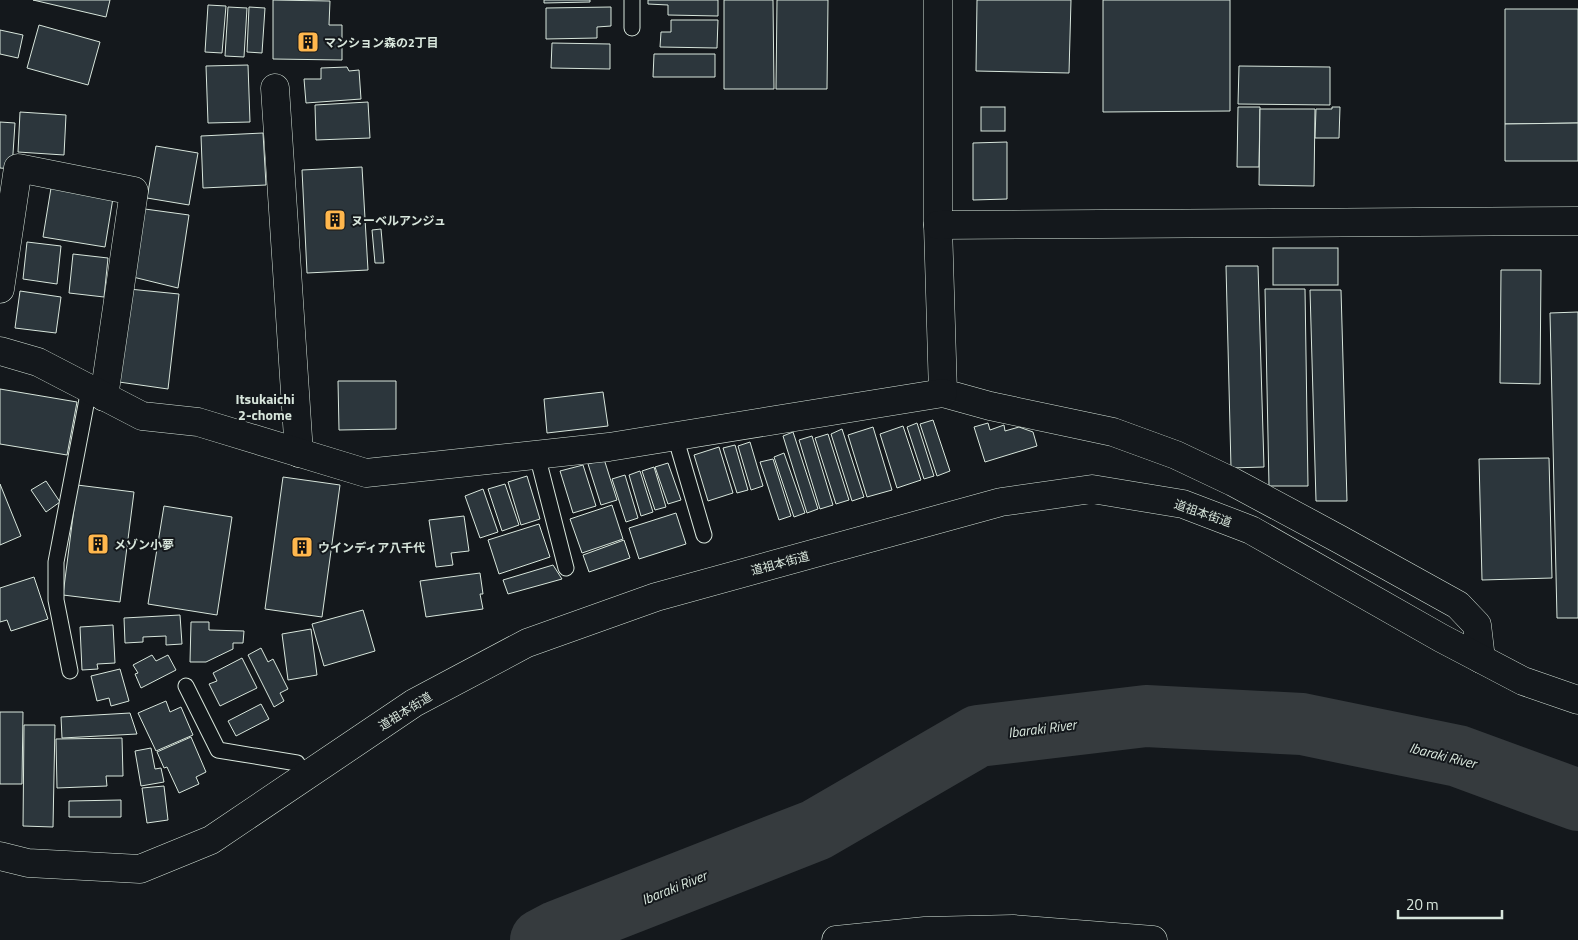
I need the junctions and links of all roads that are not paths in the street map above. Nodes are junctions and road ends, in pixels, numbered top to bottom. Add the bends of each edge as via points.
1 (632, 0) edge
2 (938, 0) edge
3 (632, 28) dead end
4 (275, 88) dead end
5 (1578, 220) edge
6 (938, 225) junction
7 (0, 289) edge
8 (0, 351) edge
9 (97, 393) junction
10 (943, 393) junction
11 (675, 436) junction
12 (299, 453) junction
13 (537, 455) junction
14 (704, 535) dead end
15 (566, 568) dead end
16 (1481, 659) junction
17 (70, 672) dead end
18 (186, 686) dead end
19 (1578, 700) edge
20 (305, 777) junction
21 (0, 856) edge
22 (933, 935) edge
23 (836, 940) edge
24 (1153, 940) edge

1 - 3 lane
2 - 6 street
4 - 12 street
5 - 6 street
6 - 10 street
7 - 9 street via 18,168 134,191
8 - 9 street via 38,362
9 - 12 street via 142,416 198,422
9 - 17 lane via 56,562 56,600
10 - 11 street
10 - 16 street via 1113,432 1176,455 1233,482 1458,605 1477,625
11 - 13 street
11 - 14 lane
12 - 13 street via 366,473
13 - 15 lane
16 - 19 street, 道祖本街道 via 1523,681
16 - 20 street, 道祖本街道 via 1251,530 1184,504 1092,489 1000,502 656,597 527,643 414,703
18 - 20 lane via 218,750 297,763
20 - 21 street, 道祖本街道 via 211,840 140,869 28,863
22 - 23 street
22 - 24 street via 1013,929

